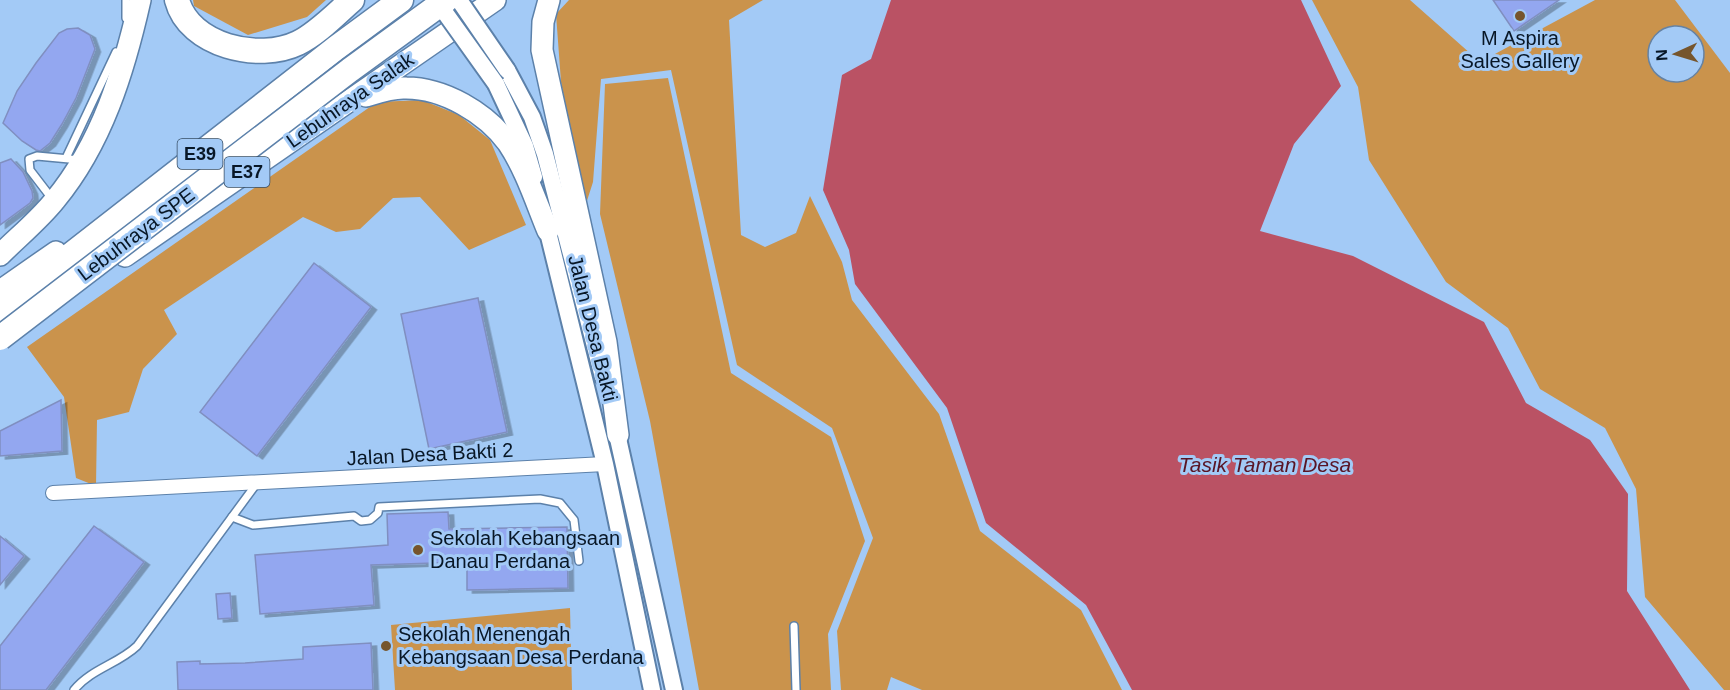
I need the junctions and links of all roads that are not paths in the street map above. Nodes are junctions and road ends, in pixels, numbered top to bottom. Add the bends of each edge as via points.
1 (126, 0) edge
2 (140, 0) edge
3 (177, 0) edge
4 (352, 0) edge
5 (396, 0) edge
6 (401, 0) edge
7 (436, 0) edge
8 (446, 0) edge
9 (459, 0) edge
10 (495, 0) edge
11 (549, 0) edge
12 (124, 27) dead end
13 (118, 47) dead end
14 (347, 102) junction
15 (74, 159) junction
16 (54, 202) junction
17 (548, 231) junction
18 (0, 255) edge
19 (0, 291) edge
20 (0, 310) edge
21 (0, 338) edge
22 (0, 346) edge
23 (618, 435) junction
24 (605, 464) junction
25 (258, 483) junction
26 (53, 493) dead end
27 (232, 517) junction
28 (579, 561) dead end
29 (794, 626) dead end
30 (74, 690) edge
31 (652, 690) edge
32 (674, 690) edge
33 (796, 690) edge

1 - 12 lane
2 - 15 highway via 112,101
3 - 4 highway via 196,30 245,51 271,51 298,43
5 - 19 highway, E37
6 - 20 highway, Lebuhraya SPE / E39
7 - 17 street, Jalan Desa Bakti, bridge via 496,84 525,146
8 - 21 highway, Lebuhraya SPE / E39, bridge
9 - 23 street, Jalan Desa Bakti, bridge via 507,70 532,117
10 - 14 highway, Lebuhraya Salak / E37
11 - 23 highway via 542,50 606,342
13 - 15 lane
14 - 17 highway via 405,87 461,103 507,143
14 - 22 highway, Lebuhraya Salak / E37
15 - 16 highway
15 - 16 lane via 29,159 30,170
16 - 18 highway
17 - 24 street, Jalan Desa Bakti
23 - 32 street, Jalan Desa Bakti
24 - 25 street, Jalan Desa Bakti 2
24 - 31 street, Jalan Desa Bakti
25 - 26 street, Jalan Desa Bakti 2
25 - 27 lane
27 - 28 lane via 253,525 354,516 361,521 370,520 379,507 540,499 560,503 574,520
27 - 30 lane via 137,646 88,676
29 - 33 lane

